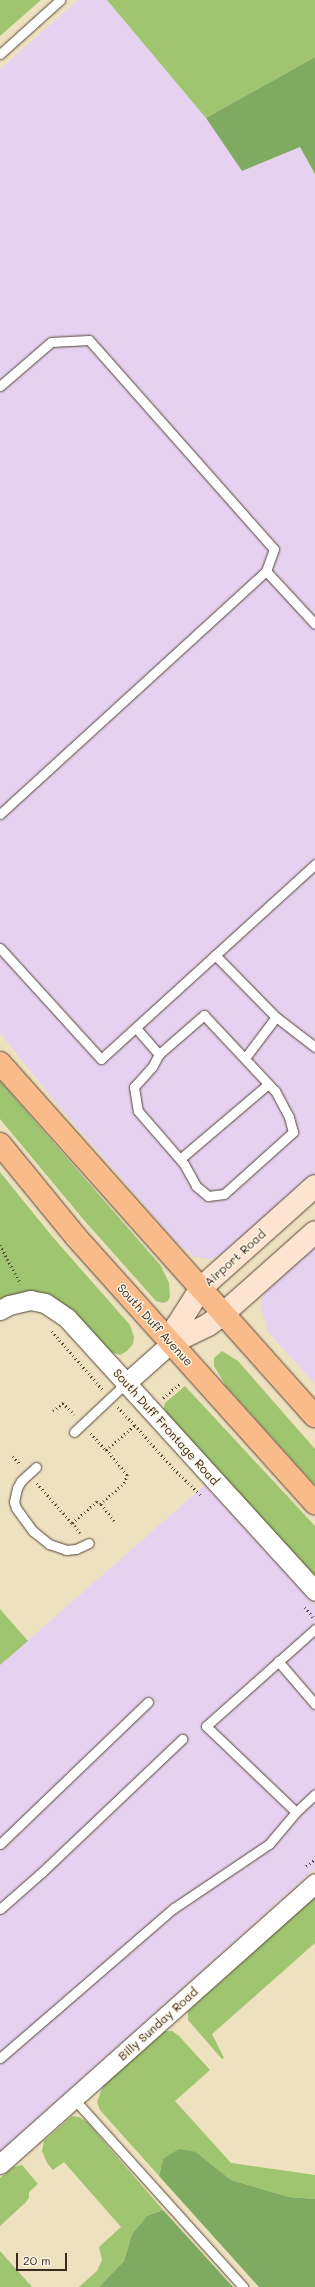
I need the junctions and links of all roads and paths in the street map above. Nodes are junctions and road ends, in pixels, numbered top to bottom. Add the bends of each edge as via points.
1 (60, 0) edge
2 (0, 54) edge
3 (0, 386) edge
4 (266, 571) junction
5 (315, 624) edge
6 (0, 814) edge
7 (315, 864) edge
8 (0, 948) edge
9 (215, 955) junction
10 (276, 1017) junction
11 (136, 1028) junction
12 (315, 1047) edge
13 (159, 1054) junction
14 (245, 1058) junction
15 (0, 1063) edge
16 (268, 1084) junction
17 (0, 1144) edge
18 (180, 1159) junction
19 (315, 1186) edge
20 (315, 1232) edge
21 (0, 1245) edge
22 (22, 1286) dead end
23 (201, 1288) junction
24 (0, 1310) edge
25 (223, 1314) junction
26 (48, 1327) dead end
27 (171, 1343) junction
28 (181, 1382) dead end
29 (126, 1384) junction
30 (110, 1398) junction
31 (158, 1404) dead end
32 (315, 1416) edge
33 (139, 1421) dead end
34 (135, 1425) junction
35 (74, 1432) dead end
36 (14, 1456) dead end
37 (33, 1471) junction
38 (315, 1503) edge
39 (100, 1504) junction
40 (114, 1521) dead end
41 (72, 1523) junction
42 (89, 1543) joint
43 (315, 1591) edge
44 (315, 1629) edge
45 (278, 1662) junction
46 (148, 1702) dead end
47 (315, 1704) edge
48 (182, 1739) dead end
49 (315, 1794) edge
50 (296, 1812) junction
51 (0, 1844) edge
52 (315, 1883) edge
53 (0, 1909) edge
54 (0, 2058) edge
55 (74, 2099) junction
56 (0, 2164) edge
57 (244, 2287) edge

1 - 2 lane
3 - 4 lane via 51,342 89,340 274,549
4 - 5 lane
4 - 6 lane
7 - 9 lane
8 - 11 lane via 101,1059
9 - 10 lane
9 - 11 lane
10 - 12 lane
10 - 14 lane
11 - 13 lane
13 - 14 lane via 204,1015
13 - 18 lane via 152,1067 134,1087 138,1111
14 - 16 lane
15 - 23 main road
16 - 18 lane
16 - 18 lane via 290,1117 293,1132 224,1194 208,1196 196,1186
17 - 27 main road, South Duff Avenue via 76,1237
19 - 23 main road, Airport Road
20 - 25 main road, Airport Road
21 - 22 path
23 - 25 main road
23 - 27 main road, Airport Road via 177,1326
24 - 29 street, South Duff Frontage Road via 30,1300 45,1303 67,1318
25 - 27 main road, Airport Road
25 - 32 main road
26 - 30 path
27 - 29 street, Airport Road
27 - 38 main road, South Duff Avenue
28 - 31 path
29 - 30 lane
29 - 43 street, South Duff Frontage Road
30 - 34 path
30 - 35 lane
33 - 34 path
34 - 39 path via 106,1450 124,1470 126,1479
36 - 37 path
37 - 41 path
37 - 42 lane via 17,1488 14,1502 33,1531 57,1548 76,1549
39 - 40 path
39 - 41 path via 97,1501
41 - 42 path
44 - 45 lane
45 - 47 lane
45 - 50 lane via 206,1726
46 - 51 lane
48 - 53 lane via 41,1874
49 - 50 lane
50 - 54 lane via 269,1844 174,1908
52 - 55 street, Billy Sunday Road
55 - 56 street, Billy Sunday Road
55 - 57 lane

